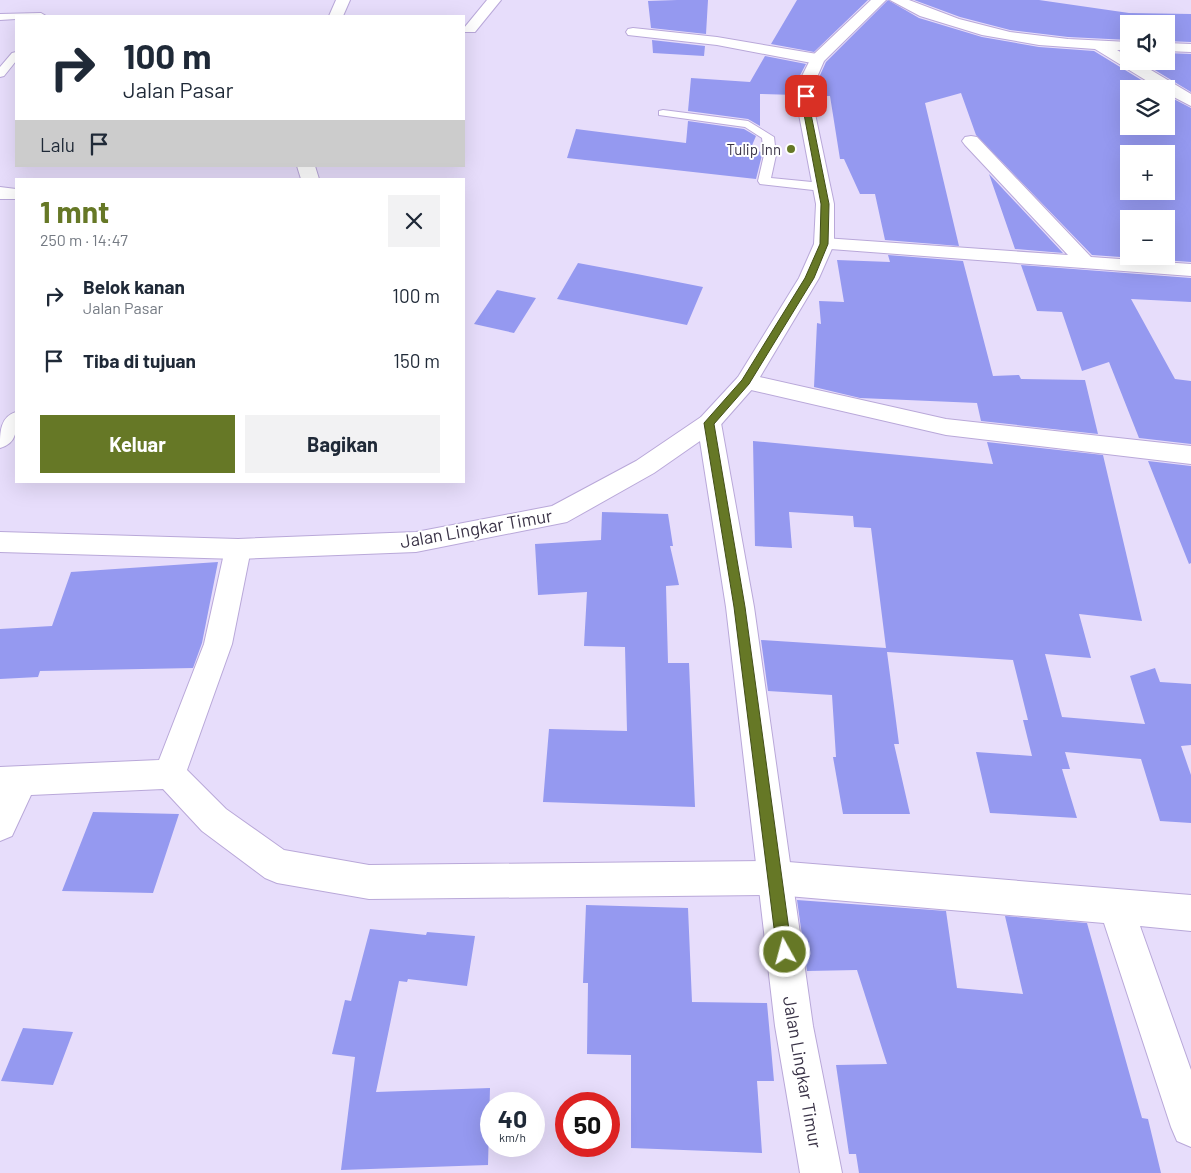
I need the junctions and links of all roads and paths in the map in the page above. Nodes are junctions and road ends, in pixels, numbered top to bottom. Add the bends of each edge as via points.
1 (343, 0) edge
2 (494, 0) edge
3 (879, 0) edge
4 (897, 0) edge
5 (336, 15) edge
6 (15, 16) edge
7 (0, 17) edge
8 (470, 29) dead end
9 (633, 32) dead end
10 (1099, 46) junction
11 (1120, 46) edge
12 (1175, 47) edge
13 (1191, 48) edge
14 (15, 56) edge
15 (818, 58) junction
16 (0, 74) edge
17 (1191, 101) edge
18 (663, 114) dead end
19 (971, 141) dead end
20 (822, 187) junction
21 (0, 193) edge
22 (15, 194) edge
23 (824, 244) junction
24 (1085, 262) junction
25 (1191, 270) edge
26 (746, 382) junction
27 (15, 421) edge
28 (709, 423) junction
29 (0, 440) edge
30 (1191, 454) edge
31 (0, 542) edge
32 (238, 549) junction
33 (170, 774) junction
34 (11, 781) edge
35 (0, 825) edge
36 (776, 878) junction
37 (1116, 907) junction
38 (1191, 913) edge
39 (1191, 1127) edge
40 (821, 1173) edge

1 - 5 street
2 - 8 street
3 - 15 street
4 - 10 street via 954,24 994,35
6 - 7 lane
9 - 15 street via 717,41
10 - 11 street
10 - 17 street
12 - 13 street
14 - 16 lane
15 - 20 street via 806,84 806,109
18 - 20 lane via 748,124 768,137 770,155 764,180
19 - 24 street
20 - 23 street
21 - 22 street
23 - 24 street
23 - 26 street via 809,278
24 - 25 street
26 - 28 street
26 - 30 street via 946,427
27 - 29 street
28 - 32 street, Jalan Lingkar Timur via 645,467 558,515 416,542
28 - 36 street, Jalan Lingkar Timur via 740,607
31 - 32 street, Jalan Lingkar Timur
32 - 33 street via 218,644
33 - 34 street
33 - 36 street via 214,820 277,866 350,879 368,882 490,882
34 - 35 street
36 - 37 street
36 - 40 street, Jalan Lingkar Timur via 794,1026
37 - 38 street
37 - 39 street

